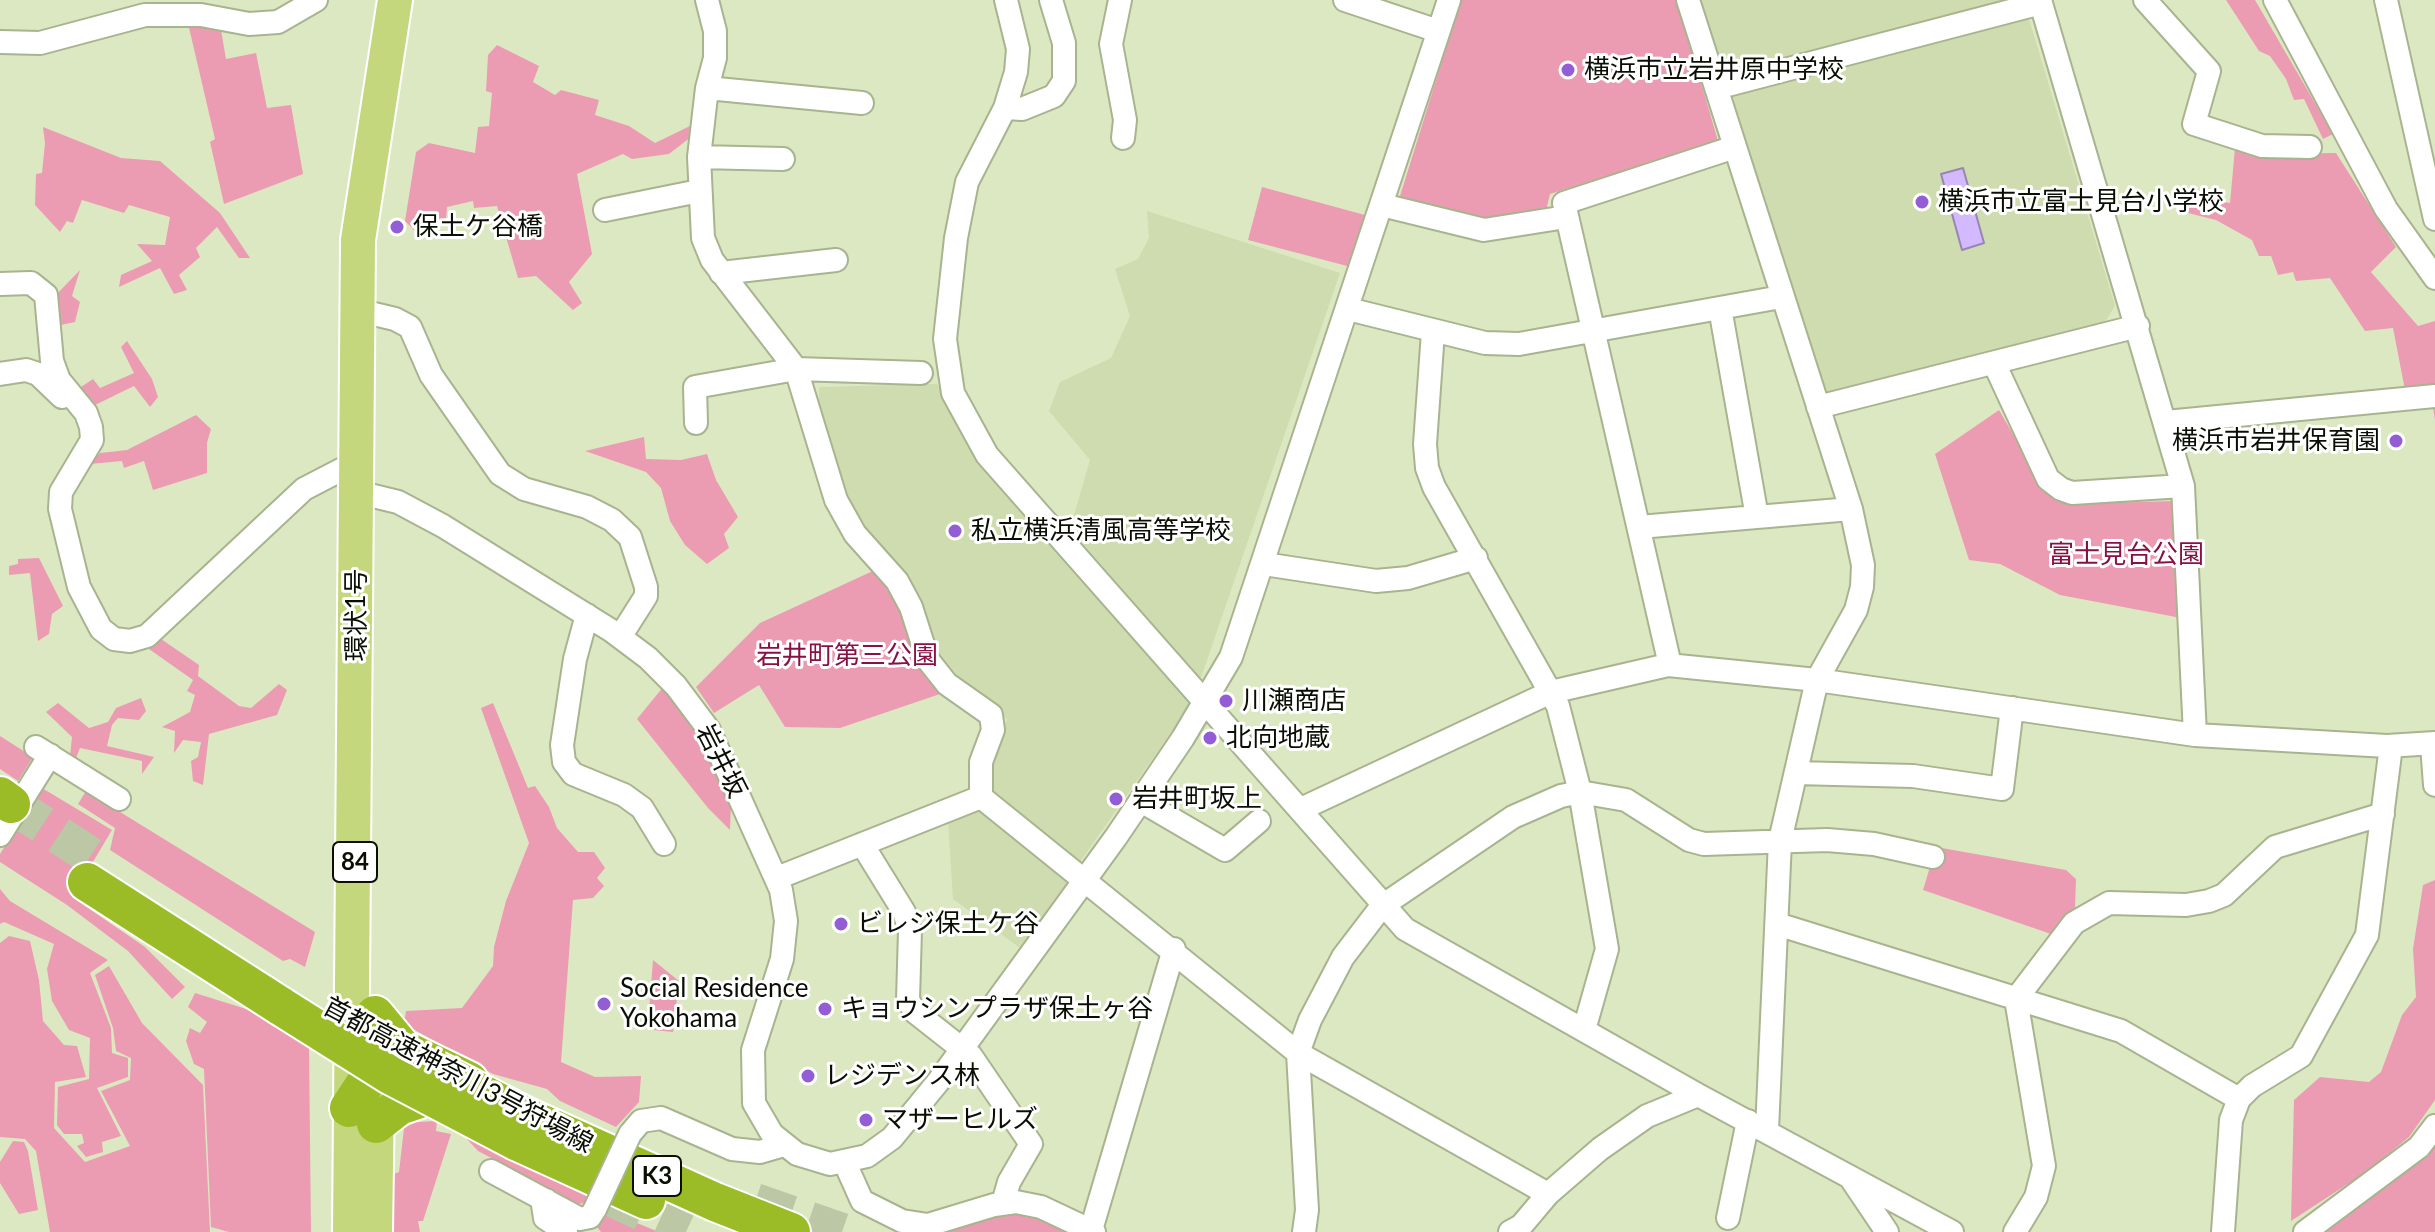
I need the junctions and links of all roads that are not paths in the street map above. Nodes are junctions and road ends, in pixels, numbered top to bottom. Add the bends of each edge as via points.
1 (316, 0) edge
2 (395, 0) edge
3 (417, 0) edge
4 (707, 0) edge
5 (1006, 0) edge
6 (1051, 0) edge
7 (1120, 0) edge
8 (1345, 0) edge
9 (1449, 0) edge
10 (1688, 0) edge
11 (2145, 0) edge
12 (2275, 0) edge
13 (2386, 0) edge
14 (2041, 1) edge
15 (1438, 31) junction
16 (0, 42) edge
17 (707, 88) junction
18 (1716, 88) junction
19 (862, 103) dead end
20 (1005, 108) junction
21 (1123, 138) dead end
22 (1735, 147) junction
23 (2310, 147) dead end
24 (699, 157) junction
25 (783, 159) dead end
26 (699, 191) junction
27 (1382, 205) junction
28 (605, 210) dead end
29 (1566, 217) junction
30 (2435, 219) edge
31 (836, 260) dead end
32 (721, 273) junction
33 (2435, 278) edge
34 (0, 284) edge
35 (1781, 297) junction
36 (1720, 308) junction
37 (1348, 309) junction
38 (369, 312) junction
39 (2138, 326) junction
40 (1591, 331) junction
41 (1433, 332) junction
42 (1994, 363) junction
43 (796, 369) junction
44 (0, 374) edge
45 (938, 375) junction
46 (2435, 396) edge
47 (1818, 407) junction
48 (86, 413) junction
49 (2166, 422) junction
50 (696, 423) dead end
51 (365, 484) junction
52 (2183, 486) junction
53 (1851, 509) junction
54 (1757, 517) junction
55 (1639, 527) junction
56 (1476, 558) junction
57 (1264, 564) junction
58 (587, 615) junction
59 (620, 637) junction
60 (1670, 665) junction
61 (1817, 680) junction
62 (1551, 692) junction
63 (1204, 701) junction
64 (2012, 708) junction
65 (2195, 735) junction
66 (2434, 744) edge
67 (2391, 746) junction
68 (1796, 773) junction
69 (2435, 785) edge
70 (1580, 792) junction
71 (981, 797) junction
72 (119, 799) dead end
73 (1141, 801) junction
74 (1301, 809) junction
75 (4, 812) edge
76 (2383, 814) junction
77 (1259, 821) dead end
78 (1780, 841) junction
79 (664, 844) dead end
80 (862, 844) junction
81 (1933, 857) dead end
82 (94, 872) tunnel mouth
83 (777, 878) junction
84 (1084, 880) junction
85 (1382, 906) junction
86 (1777, 924) junction
87 (1174, 949) junction
88 (2016, 999) junction
89 (363, 1024) junction
90 (1584, 1030) junction
91 (963, 1046) junction
92 (1298, 1053) junction
93 (393, 1058) junction
94 (484, 1088) dead end
95 (1698, 1095) junction
96 (420, 1099) junction
97 (2239, 1099) junction
98 (362, 1116) junction
99 (465, 1121) dead end
100 (1758, 1125) junction
101 (2435, 1126) edge
102 (520, 1128) junction
103 (784, 1145) junction
104 (838, 1163) junction
105 (491, 1171) dead end
106 (1850, 1176) junction
107 (1548, 1194) junction
108 (546, 1200) junction
109 (1003, 1203) junction
110 (1728, 1218) dead end
111 (1093, 1231) edge
112 (350, 1232) edge
113 (375, 1232) edge
114 (566, 1232) edge
115 (722, 1232) edge
116 (791, 1232) edge
117 (1304, 1232) edge
118 (1510, 1232) edge
119 (1887, 1232) edge
120 (1952, 1232) edge
121 (2015, 1232) edge
122 (2223, 1232) edge
123 (2305, 1232) edge

1 - 16 street via 278,22 145,15 40,43
2 - 38 main road, 環状1号 / 84 via 358,240
3 - 38 main road, 環状1号 / 84
4 - 17 street via 715,58
5 - 20 street via 1018,49
6 - 20 street via 1064,43 1064,81 1054,96 1022,109
7 - 21 street via 1111,56
8 - 15 street
9 - 15 street
10 - 18 street
11 - 23 street via 2209,71 2194,124 2262,146
12 - 33 street via 2345,143
13 - 30 street
14 - 18 street
14 - 39 street
15 - 27 street
17 - 19 street
17 - 24 street
18 - 22 street
20 - 45 street via 975,165 962,207
22 - 29 street via 1564,203
22 - 35 street
24 - 25 street
24 - 26 street
26 - 28 street
26 - 32 street via 703,238
27 - 29 street via 1484,230
27 - 37 street
29 - 40 street
31 - 32 street
32 - 43 street
34 - 48 street via 31,283 46,295 52,361 59,380
35 - 36 street
35 - 47 street
36 - 40 street
36 - 54 street
37 - 41 street
37 - 57 street
38 - 51 main road, 環状1号 / 84
38 - 59 street via 410,327 431,375 500,474 524,489 587,507 630,537 646,596
39 - 42 street
39 - 49 street
40 - 41 street via 1519,344
40 - 55 street
41 - 56 street via 1427,468
42 - 47 street
42 - 52 street via 2048,479 2061,489 2072,493
43 - 45 street
43 - 50 street via 695,387
43 - 71 street via 845,519 897,581 928,660 947,684 991,715 993,730 981,762
44 - 48 street via 38,374 68,404
45 - 63 street via 980,444
46 - 49 street
47 - 53 street
48 - 51 street via 92,440 61,492 60,509 79,587 101,629 114,639 147,636 304,489
49 - 52 street
51 - 58 street, 岩井坂
51 - 89 main road, 環状1号 / 84
52 - 65 street
53 - 54 street
53 - 61 street via 1860,540 1862,587 1856,610
54 - 55 street
55 - 60 street
56 - 57 street via 1408,578 1376,581
56 - 62 street
57 - 63 street via 1231,657
58 - 59 street, 岩井坂
58 - 79 street via 575,659 564,762 573,774 642,808
59 - 83 street, 岩井坂 via 676,686 709,730
60 - 61 street
60 - 62 street
61 - 64 street
61 - 68 street
62 - 70 street
62 - 74 street
63 - 73 street
63 - 74 street
64 - 65 street
64 - 68 street via 2002,789 1913,776
65 - 67 street
66 - 67 street
66 - 69 street
67 - 76 street
68 - 78 street
70 - 78 street via 1626,800 1704,844
70 - 85 street via 1513,817
70 - 90 street via 1607,949
71 - 80 street
71 - 84 street
72 - 75 street via 43,751
73 - 77 street via 1225,850
73 - 84 street
74 - 85 street
76 - 88 street via 2275,847 2224,895 2209,901 2109,903 2090,911 2074,923
76 - 97 street via 2367,935 2301,1056
78 - 81 street via 1874,844
78 - 86 street
80 - 83 street
80 - 91 street via 910,930 908,1000 915,1012
82 - 102 highway, 首都高速神奈川3号狩場線 / K3, bridge via 287,997 400,1051
83 - 103 street, 岩井坂 via 786,921 782,959 751,1068 754,1103
84 - 87 street
84 - 91 street
85 - 90 street via 1405,929
85 - 92 street via 1328,983
86 - 88 street
86 - 100 street
87 - 92 street
87 - 111 street
88 - 97 street via 2121,1031
88 - 121 street via 2044,1166 2036,1197
89 - 93 highway
89 - 98 main road, 環状1号 / 84
90 - 95 street
91 - 104 street via 892,1138 867,1156
91 - 109 street via 1031,1144
92 - 107 street
92 - 117 street
93 - 94 highway
93 - 96 highway
93 - 98 highway
95 - 100 street
95 - 107 street via 1630,1127
96 - 98 highway
96 - 99 highway
97 - 122 street via 2231,1120
98 - 112 main road, 環状1号 / 84
98 - 113 main road, 環状1号 / 84
100 - 106 street
100 - 110 street
101 - 123 street via 2419,1147
102 - 115 highway, 首都高速神奈川3号狩場線 / K3
102 - 116 highway, 首都高速神奈川3号狩場線 / K3
103 - 104 street, 岩井坂 via 814,1161
103 - 108 street, bridge via 760,1152 732,1149 661,1118 641,1121 590,1217 580,1219
104 - 109 street via 862,1201 902,1221 928,1225
105 - 108 street
106 - 119 street
106 - 120 street
107 - 118 street
108 - 114 street via 545,1218
109 - 111 street via 1041,1207

